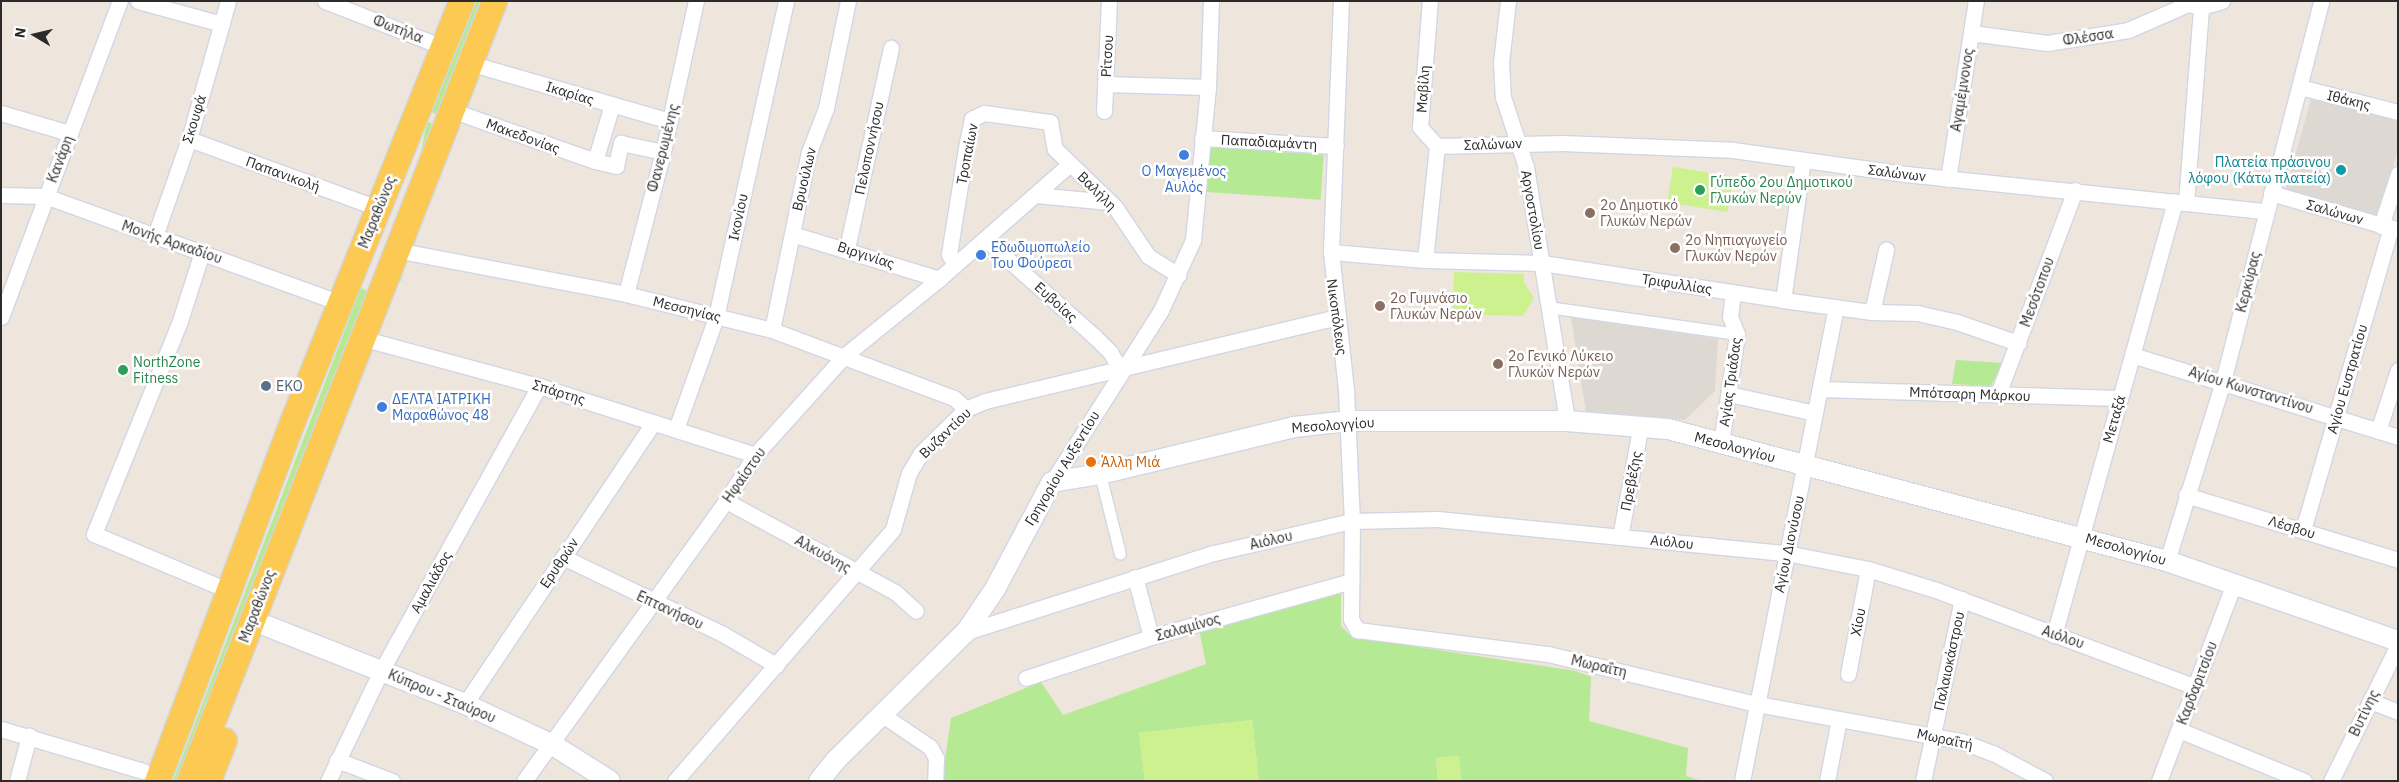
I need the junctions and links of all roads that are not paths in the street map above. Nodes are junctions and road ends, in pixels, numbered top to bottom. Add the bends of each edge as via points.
1 (120, 1) edge
2 (138, 1) edge
3 (228, 1) edge
4 (325, 1) edge
5 (461, 1) edge
6 (494, 1) edge
7 (696, 1) edge
8 (786, 1) edge
9 (848, 1) edge
10 (1109, 1) edge
11 (1211, 1) edge
12 (1341, 1) edge
13 (1430, 1) edge
14 (1508, 1) edge
15 (1976, 1) edge
16 (2222, 1) edge
17 (2321, 1) edge
18 (2192, 4) edge
19 (222, 24) junction
20 (1971, 33) junction
21 (443, 47) junction
22 (891, 48) dead end
23 (469, 63) junction
24 (1105, 84) junction
25 (1208, 87) junction
26 (2300, 87) junction
27 (612, 105) junction
28 (451, 110) junction
29 (1104, 111) dead end
30 (2398, 112) edge
31 (1, 113) edge
32 (670, 121) junction
33 (1048, 121) joint
34 (69, 133) junction
35 (1202, 138) junction
36 (602, 139) junction
37 (189, 140) junction
38 (621, 143) junction
39 (1519, 143) junction
40 (1336, 146) junction
41 (1437, 146) junction
42 (663, 152) junction
43 (1803, 160) junction
44 (595, 161) junction
45 (1070, 164) junction
46 (2398, 174) edge
47 (1948, 179) junction
48 (2075, 190) junction
49 (2271, 193) junction
50 (1, 195) edge
51 (1036, 195) junction
52 (45, 196) junction
53 (1110, 202) junction
54 (2181, 202) junction
55 (378, 208) junction
56 (2266, 211) junction
57 (2390, 228) edge
58 (792, 234) junction
59 (155, 236) junction
60 (985, 239) junction
61 (847, 248) junction
62 (396, 250) junction
63 (1886, 250) dead end
64 (202, 252) junction
65 (1331, 252) junction
66 (1425, 260) junction
67 (1542, 263) junction
68 (955, 265) junction
69 (1178, 275) junction
70 (939, 279) junction
71 (1733, 292) junction
72 (626, 294) junction
73 (1783, 300) junction
74 (340, 302) junction
75 (1548, 307) junction
76 (1836, 307) junction
77 (1872, 312) junction
78 (1, 317) edge
79 (716, 317) junction
80 (1338, 317) junction
81 (772, 330) junction
82 (1737, 334) junction
83 (361, 338) junction
84 (2018, 343) junction
85 (2132, 355) junction
86 (844, 356) junction
87 (1121, 370) junction
88 (2398, 370) edge
89 (2223, 381) junction
90 (539, 386) junction
91 (1820, 390) junction
92 (1729, 394) junction
93 (1998, 394) junction
94 (2120, 398) junction
95 (335, 403) junction
96 (966, 409) junction
97 (1815, 413) junction
98 (2337, 417) junction
99 (1348, 421) junction
100 (1567, 421) junction
101 (292, 422) junction
102 (654, 422) junction
103 (1641, 424) junction
104 (676, 430) junction
105 (2378, 431) junction
106 (2398, 437) edge
107 (1721, 443) junction
108 (755, 455) junction
109 (1805, 466) junction
110 (1100, 474) junction
111 (1052, 482) junction
112 (2186, 496) junction
113 (726, 501) junction
114 (1352, 521) junction
115 (2303, 530) junction
116 (2081, 536) junction
117 (1620, 537) junction
118 (1120, 554) dead end
119 (1786, 554) junction
120 (563, 557) junction
121 (2398, 560) edge
122 (2168, 561) junction
123 (1868, 569) junction
124 (856, 572) junction
125 (1135, 577) junction
126 (1351, 581) junction
127 (2234, 584) junction
128 (218, 586) junction
129 (1962, 599) junction
130 (652, 602) junction
131 (916, 611) dead end
132 (267, 626) junction
133 (1357, 630) joint
134 (966, 632) junction
135 (2054, 635) junction
136 (1151, 637) junction
137 (2398, 643) edge
138 (776, 665) junction
139 (381, 671) junction
140 (1848, 674) dead end
141 (1026, 678) dead end
142 (2195, 687) junction
143 (2370, 701) junction
144 (465, 704) junction
145 (1757, 704) junction
146 (2398, 712) edge
147 (884, 716) junction
148 (1839, 719) junction
149 (1, 730) edge
150 (2179, 730) junction
151 (29, 736) junction
152 (1932, 736) junction
153 (553, 744) junction
154 (337, 760) junction
155 (146, 777) edge
156 (17, 781) edge
157 (189, 781) edge
158 (208, 781) edge
159 (328, 781) edge
160 (392, 781) edge
161 (524, 781) edge
162 (610, 781) edge
163 (675, 781) edge
164 (819, 781) edge
165 (935, 781) edge
166 (1742, 781) edge
167 (1827, 781) edge
168 (1923, 781) edge
169 (2045, 781) edge
170 (2159, 781) edge
171 (2304, 781) edge
172 (2331, 781) edge

1 - 34 street, Κανάρη
2 - 19 street
3 - 19 street, Σκουφά
4 - 21 street, Φωτήλα
5 - 21 main road, Μαραθώνος
6 - 23 main road, Μαραθώνος
7 - 32 street, Φανερωμένης
8 - 79 street, Ικονίου
9 - 58 street, Βρυούλων via 826,108 809,152
10 - 24 street, Ρίτσου
11 - 25 street, Γρηγορίου Αυξεντίου
12 - 40 street, Νικοπόλεως
13 - 41 street, Μαβίλη via 1420,127
14 - 39 street, Αργοστολίου via 1500,74 1508,119
15 - 20 street, Αγαμέμνονος
16 - 18 street
17 - 26 street, Κερκύρας
18 - 20 street, Φλέσσα via 2128,30 2047,44
18 - 54 street, Μεταξά
19 - 37 street, Σκουφά
20 - 47 street, Αγαμέμνονος
21 - 55 main road, Μαραθώνος
22 - 61 street, Πελοποννήσου
23 - 27 street, Ικαρίας
23 - 28 main road, Μαραθώνος
24 - 25 street
24 - 29 street, Ρίτσου
25 - 35 street, Γρηγορίου Αυξεντίου
26 - 30 street, Ιθάκης
26 - 49 street, Κερκύρας
27 - 32 street, Ικαρίας
27 - 36 street
28 - 44 street, Μακεδονίας
28 - 62 main road, Μαραθώνος
31 - 34 street
32 - 42 street, Φανερωμένης
33 - 45 street, Βαλήλη via 1054,147
33 - 68 street, Τροπαίων via 984,113 975,115 967,142 949,254
34 - 52 street, Κανάρη
35 - 40 street, Παπαδιαμάντη
35 - 69 street, Γρηγορίου Αυξεντίου via 1193,240
36 - 38 street
36 - 44 street
37 - 55 street, Παπανικολή
37 - 59 street, Σκουφά
38 - 42 street
38 - 44 street, Μακεδονίας via 616,166
39 - 41 street, Σαλώνων
39 - 43 street, Σαλώνων via 1663,146
39 - 67 street, Αργοστολίου
40 - 65 street, Νικοπόλεως
41 - 66 street
42 - 72 street, Φανερωμένης
43 - 47 street, Σαλώνων
43 - 73 street
45 - 51 street, Ηφαίστου
45 - 53 street, Βαλήλη
46 - 57 street, Αγίου Ευστρατίου
47 - 48 street, Σαλώνων
48 - 54 street, Σαλώνων
48 - 84 street, Μεσότοπου
49 - 56 street, Κερκύρας
49 - 57 street, Σαλώνων
50 - 52 street, Μονής Αρκαδίου
51 - 53 street
51 - 60 street, Ηφαίστου
52 - 59 street, Μονής Αρκαδίου
52 - 78 street, Κανάρη
53 - 69 street, Βαλήλη via 1148,256
54 - 56 street, Σαλώνων
54 - 85 street, Μεταξά
55 - 74 main road, Μαραθώνος
56 - 89 street, Κερκύρας
57 - 98 street, Αγίου Ευστρατίου
58 - 61 street, Βιργινίας
58 - 81 street, Βρυούλων
59 - 64 street, Μονής Αρκαδίου
60 - 68 street, Ηφαίστου
60 - 87 street, Ευβοίας via 1094,336 1110,352
61 - 70 street, Βιργινίας
62 - 72 street, Μεσσηνίας
62 - 83 main road, Μαραθώνος
63 - 77 street
64 - 74 street, Μονής Αρκαδίου
64 - 128 street via 180,320 94,534
65 - 66 street, Τριφυλλίας
65 - 80 street, Νικοπόλεως
66 - 67 street, Τριφυλλίας
67 - 71 street, Τριφυλλίας
67 - 75 street, Αργοστολίου
68 - 70 street, Ηφαίστου
69 - 87 street, Γρηγορίου Αυξεντίου via 1161,310
70 - 86 street, Ηφαίστου
71 - 73 street, Τριφυλλίας
71 - 82 street, Αγίας Τριάδας via 1730,317
72 - 79 street, Μεσσηνίας
73 - 76 street, Τριφυλλίας
74 - 101 main road, Μαραθώνος
75 - 82 street
75 - 100 street, Αργοστολίου
76 - 77 street, Τριφυλλίας
76 - 91 street, Αγίου Διονύσου
77 - 84 street, Τριφυλλίας via 1935,317
79 - 81 street, Μεσσηνίας
79 - 104 street, Ικονίου
80 - 87 street, Βυζαντίου
80 - 99 street, Νικοπόλεως
81 - 86 street, Μεσσηνίας
82 - 92 street, Αγίας Τριάδας
83 - 90 street, Σπάρτης
83 - 95 main road, Μαραθώνος
84 - 93 street, Μεσότοπου
85 - 89 street, Αγίου Κωνσταντίνου
85 - 94 street, Μεταξά
86 - 96 street, Μεσσηνίας via 954,398
86 - 108 street, Ηφαίστου
87 - 96 street, Βυζαντίου via 985,401
87 - 111 street, Γρηγορίου Αυξεντίου
88 - 105 street
89 - 98 street, Αγίου Κωνσταντίνου
89 - 112 street, Κερκύρας
90 - 102 street, Σπάρτης
90 - 139 street, Αμαλιάδος
91 - 93 street, Μπότσαρη Μάρκου
91 - 97 street, Αγίου Διονύσου
92 - 97 street
92 - 107 street, Αγίας Τριάδας
93 - 94 street, Μπότσαρη Μάρκου
94 - 116 street, Μεταξά
95 - 132 main road, Μαραθώνος
95 - 157 main road, Μαραθώνος
96 - 124 street, Βυζαντίου via 921,453 909,473 893,529
97 - 109 street, Αγίου Διονύσου
98 - 105 street, Αγίου Κωνσταντίνου
98 - 115 street, Αγίου Ευστρατίου
99 - 100 street, Μεσολογγίου
99 - 110 street, Μεσολογγίου via 1294,427
99 - 114 street, Νικοπόλεως
100 - 103 street, Μεσολογγίου
101 - 128 main road, Μαραθώνος via 266,466
101 - 155 main road, Μαραθώνος
102 - 104 street, Σπάρτης
102 - 120 street, Ερυθρών
103 - 107 street, Μεσολογγίου
103 - 117 street, Πρεβέζης
104 - 108 street, Σπάρτης
105 - 106 street, Αγίου Κωνσταντίνου
107 - 109 street, Μεσολογγίου
108 - 113 street, Ηφαίστου
109 - 116 street, Μεσολογγίου
109 - 119 street, Αγίου Διονύσου
110 - 111 street, Μεσολογγίου
110 - 118 street
111 - 134 street, Γρηγορίου Αυξεντίου via 995,589
112 - 115 street, Λέσβου
112 - 122 street, Κερκύρας
113 - 124 street, Αλκυόνης
113 - 130 street, Ηφαίστου
114 - 117 street, Αιόλου via 1416,518 1493,522
114 - 125 street, Αιόλου via 1214,553
114 - 126 street, Νικοπόλεως
115 - 121 street, Λέσβου
116 - 122 street, Μεσολογγίου
116 - 135 street, Μεταξά
117 - 119 street, Αιόλου
119 - 123 street, Αιόλου
119 - 145 street, Αγίου Διονύσου
120 - 130 street, Επτανήσου
120 - 144 street, Ερυθρών
122 - 127 street, Μεσολογγίου
123 - 129 street, Αιόλου
123 - 140 street, Χίου
124 - 131 street, Αλκυόνης via 895,592
124 - 138 street, Βυζαντίου
125 - 134 street, Αιόλου
125 - 136 street
126 - 133 street, Νικοπόλεως via 1351,619
126 - 136 street, Σαλαμίνος
127 - 137 street, Μεσολογγίου
127 - 142 street, Καρδαριτσίου
128 - 155 main road, Μαραθώνος
129 - 135 street, Αιόλου
129 - 152 street, Παλαιοκάστρου
130 - 138 street, Επτανήσου via 721,633
130 - 153 street, Ηφαίστου
132 - 139 street, Κύπρου - Σταύρου
132 - 158 main road, Μαραθώνος
133 - 145 street, Μωραΐτη via 1548,654
134 - 147 street, Γρηγορίου Αυξεντίου
135 - 142 street, Αιόλου
136 - 141 street, Σαλαμίνος
137 - 143 street, Βυτίνης
138 - 163 street, Βυζαντίου
139 - 144 street, Κύπρου - Σταύρου
139 - 154 street, Αμαλιάδος
142 - 150 street, Καρδαριτσίου
143 - 146 street
143 - 172 street, Βυτίνης
144 - 153 street, Κύπρου - Σταύρου
145 - 148 street, Μωραΐτη
145 - 166 street, Αγίου Διονύσου
147 - 164 street, Γρηγορίου Αυξεντίου via 836,760
147 - 165 street via 930,747 936,758
148 - 152 street, Μωραΐτή
148 - 167 street
149 - 151 street
150 - 170 street, Καρδαριτσίου
150 - 171 street
151 - 155 street
151 - 156 street
152 - 168 street, Παλαιοκάστρου
152 - 169 street, Μωραΐτή via 1982,747
153 - 161 street, Ηφαίστου
153 - 162 street, Κύπρου - Σταύρου
154 - 159 street, Αμαλιάδος
154 - 160 street

